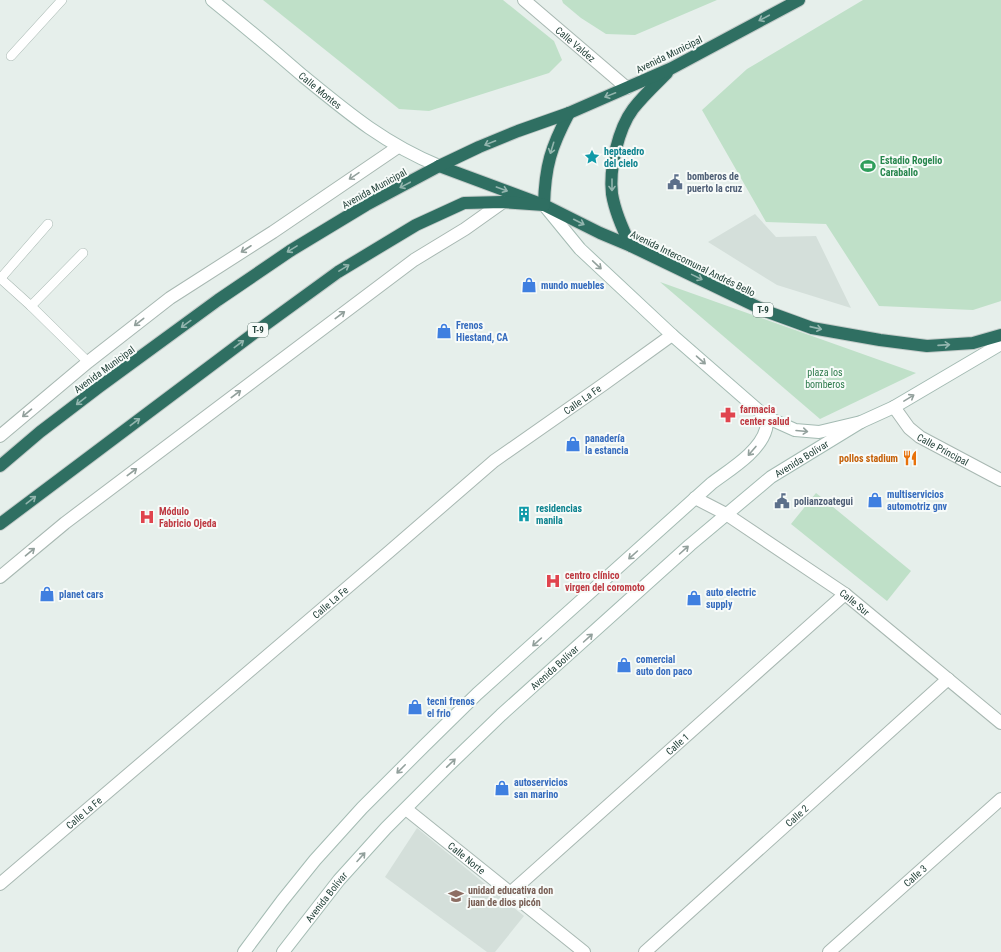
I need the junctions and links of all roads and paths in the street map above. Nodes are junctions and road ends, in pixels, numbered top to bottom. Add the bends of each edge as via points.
1 (62, 0) edge
2 (212, 0) edge
3 (524, 0) edge
4 (799, 0) edge
5 (11, 56) dead end
6 (672, 68) junction
7 (627, 88) junction
8 (568, 113) junction
9 (398, 147) junction
10 (439, 166) junction
11 (503, 202) junction
12 (544, 205) junction
13 (48, 224) dead end
14 (631, 246) junction
15 (83, 253) dead end
16 (0, 278) edge
17 (31, 306) junction
18 (672, 335) junction
19 (1001, 335) edge
20 (1001, 344) edge
21 (88, 362) junction
22 (894, 407) junction
23 (766, 417) junction
24 (861, 422) junction
25 (0, 436) edge
26 (0, 466) edge
27 (1001, 480) edge
28 (695, 498) junction
29 (726, 514) junction
30 (0, 524) edge
31 (0, 577) edge
32 (845, 594) junction
33 (948, 679) junction
34 (1001, 723) edge
35 (1001, 799) edge
36 (406, 809) junction
37 (0, 884) edge
38 (510, 893) junction
39 (244, 952) edge
40 (283, 952) edge
41 (584, 952) edge
42 (645, 952) edge
43 (829, 952) edge

1 - 5 lane
2 - 9 street, Calle Montes via 351,115
3 - 7 street, Calle Valdez
4 -> 6 highway, Avenida Municipal
6 - 7 highway, Avenida Municipal
6 -> 14 highway via 633,109 620,132 612,170 612,194 621,227
7 -> 8 highway, Avenida Municipal
8 -> 10 highway, Avenida Municipal via 479,147
8 -> 12 highway via 555,139 547,165
9 - 10 street, Calle Montes
9 -> 21 street, Avenida Municipal via 170,298
10 -> 12 highway, T-9
10 -> 26 highway, Avenida Municipal via 290,250 99,386
11 - 12 highway, T-9
30 -> 11 highway, T-9 via 338,272 416,225 464,203
31 -> 11 street via 65,523 414,260
12 -> 14 highway, Avenida Intercomunal Andrés Bello / T-9
12 -> 18 street via 580,249
13 - 16 lane
14 -> 19 highway, Avenida Intercomunal Andrés Bello / T-9 via 768,312 812,328 927,346 973,343
15 - 17 lane
16 - 17 lane
17 - 21 lane
18 -> 23 street
18 - 37 street, Calle La Fe via 494,461
22 -> 20 street
21 -> 25 street, Avenida Municipal
22 - 24 street
22 - 27 street, Calle Principal via 909,428 920,437
23 -> 24 street via 795,430 819,432
23 -> 28 street via 767,428 747,457
24 - 29 street, Avenida Bolívar via 771,477
28 - 29 street, Calle Sur
28 -> 39 street via 477,694 362,808 282,901
29 - 32 street, Calle Sur
36 -> 29 street, Avenida Bolívar via 501,715
32 - 33 street, Calle Sur
32 - 38 street, Calle 1
33 - 34 street, Calle Sur
33 - 42 street, Calle 2
35 - 43 street, Calle 3
36 - 38 street, Calle Norte
40 -> 36 street, Avenida Bolívar via 339,880
38 - 41 street, Calle Norte

